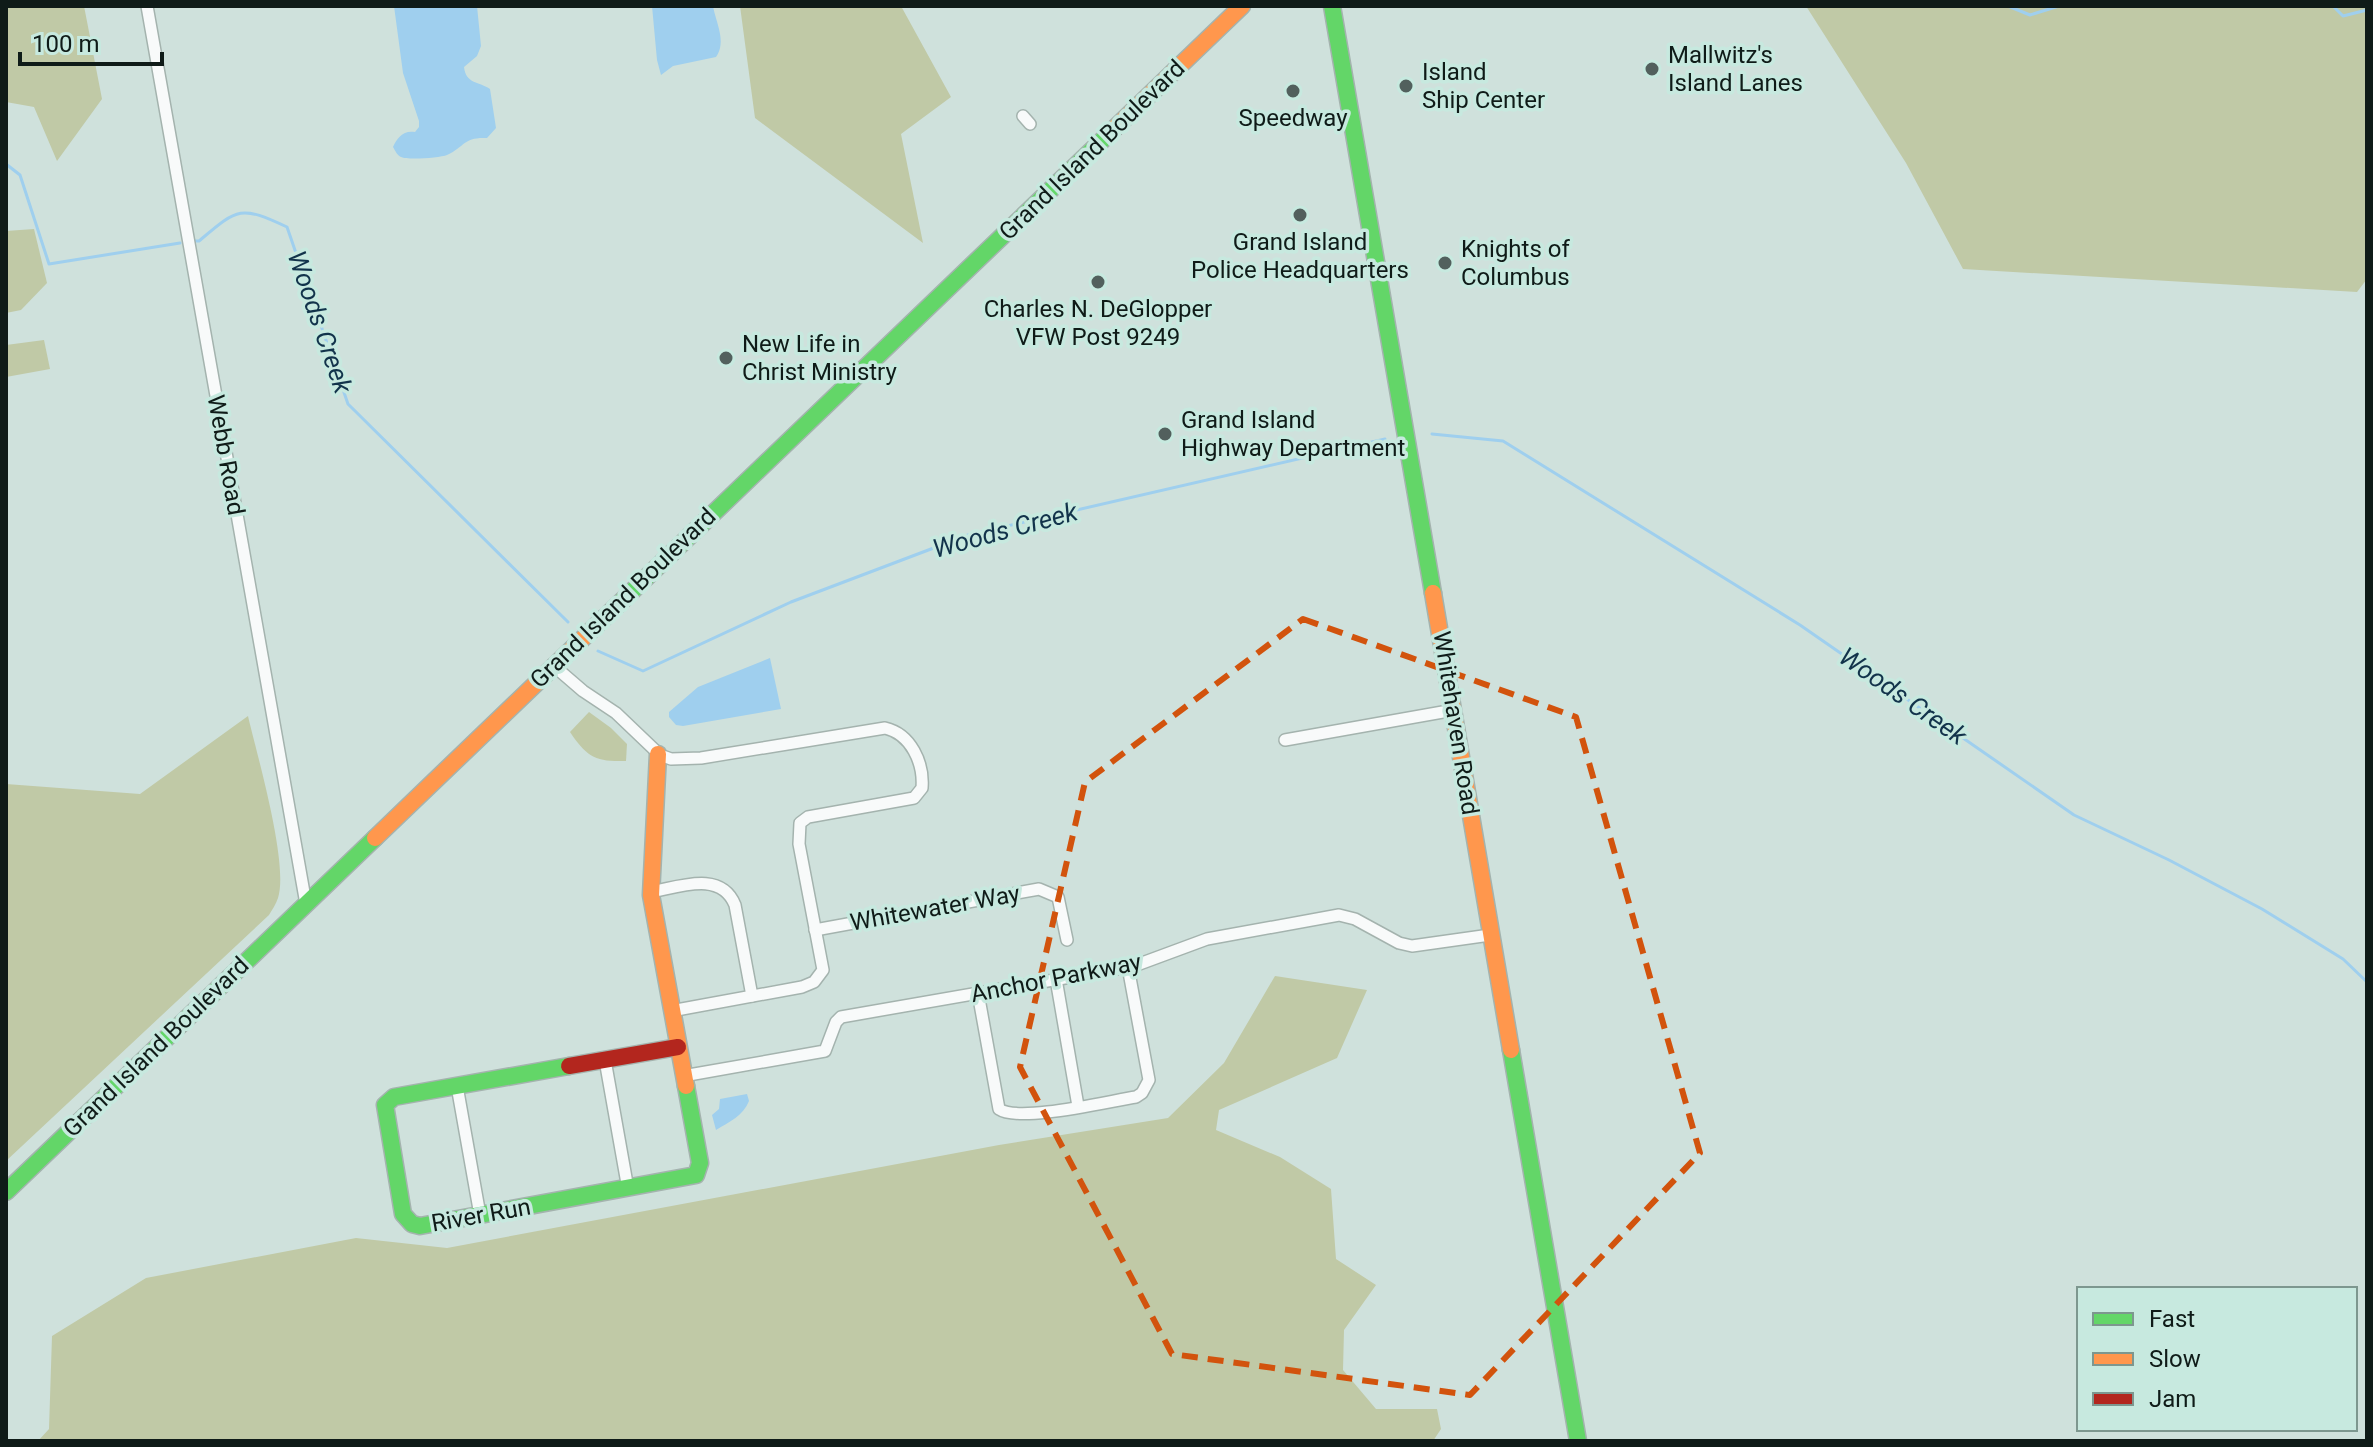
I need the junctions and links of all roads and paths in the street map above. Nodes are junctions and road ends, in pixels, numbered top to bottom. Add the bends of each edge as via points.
1 (147, 6) edge
2 (1242, 6) edge
3 (1332, 6) edge
4 (554, 666) junction
5 (1454, 710) junction
6 (1285, 740) dead end
7 (658, 754) junction
8 (651, 892) junction
9 (306, 904) junction
10 (815, 930) junction
11 (1490, 935) junction
12 (1067, 940) dead end
13 (1128, 967) junction
14 (1056, 979) junction
15 (978, 993) junction
16 (752, 996) junction
17 (671, 1011) junction
18 (678, 1047) junction
19 (605, 1060) junction
20 (683, 1076) junction
21 (457, 1086) junction
22 (1078, 1106) junction
23 (628, 1189) junction
24 (6, 1192) edge
25 (480, 1215) junction
26 (1578, 1441) edge

1 - 9 street, Webb Road
2 - 4 street, Grand Island Boulevard
3 - 5 street, Whitehaven Road
4 - 7 street via 629,724
4 - 9 street, Grand Island Boulevard
5 - 6 street
5 - 11 street, Whitehaven Road
7 - 8 street, River Run
7 - 10 street via 701,758 885,728 911,746 921,765 922,788 914,798 808,817 800,823
8 - 16 street via 707,882 728,893 735,905
8 - 17 street, River Run
9 - 24 street, Grand Island Boulevard
10 - 12 street, Whitewater Way via 1039,889 1058,897
10 - 16 street via 823,970 818,978 802,987
11 - 13 street, Anchor Parkway via 1412,946 1339,915 1207,939
11 - 26 street, Whitehaven Road
13 - 14 street, Anchor Parkway
13 - 22 street via 1149,1080 1136,1097
14 - 15 street, Anchor Parkway
14 - 22 street
15 - 20 street, Anchor Parkway via 841,1017 825,1051
15 - 22 street via 999,1109 1014,1116
16 - 17 street
17 - 18 street, River Run
18 - 19 street, River Run
18 - 20 street, River Run
19 - 21 street, River Run
19 - 23 street
20 - 23 street, River Run via 700,1163 696,1175
21 - 25 street
21 - 25 street, River Run via 394,1097 385,1105 395,1170 403,1214 412,1224
23 - 25 street, River Run

